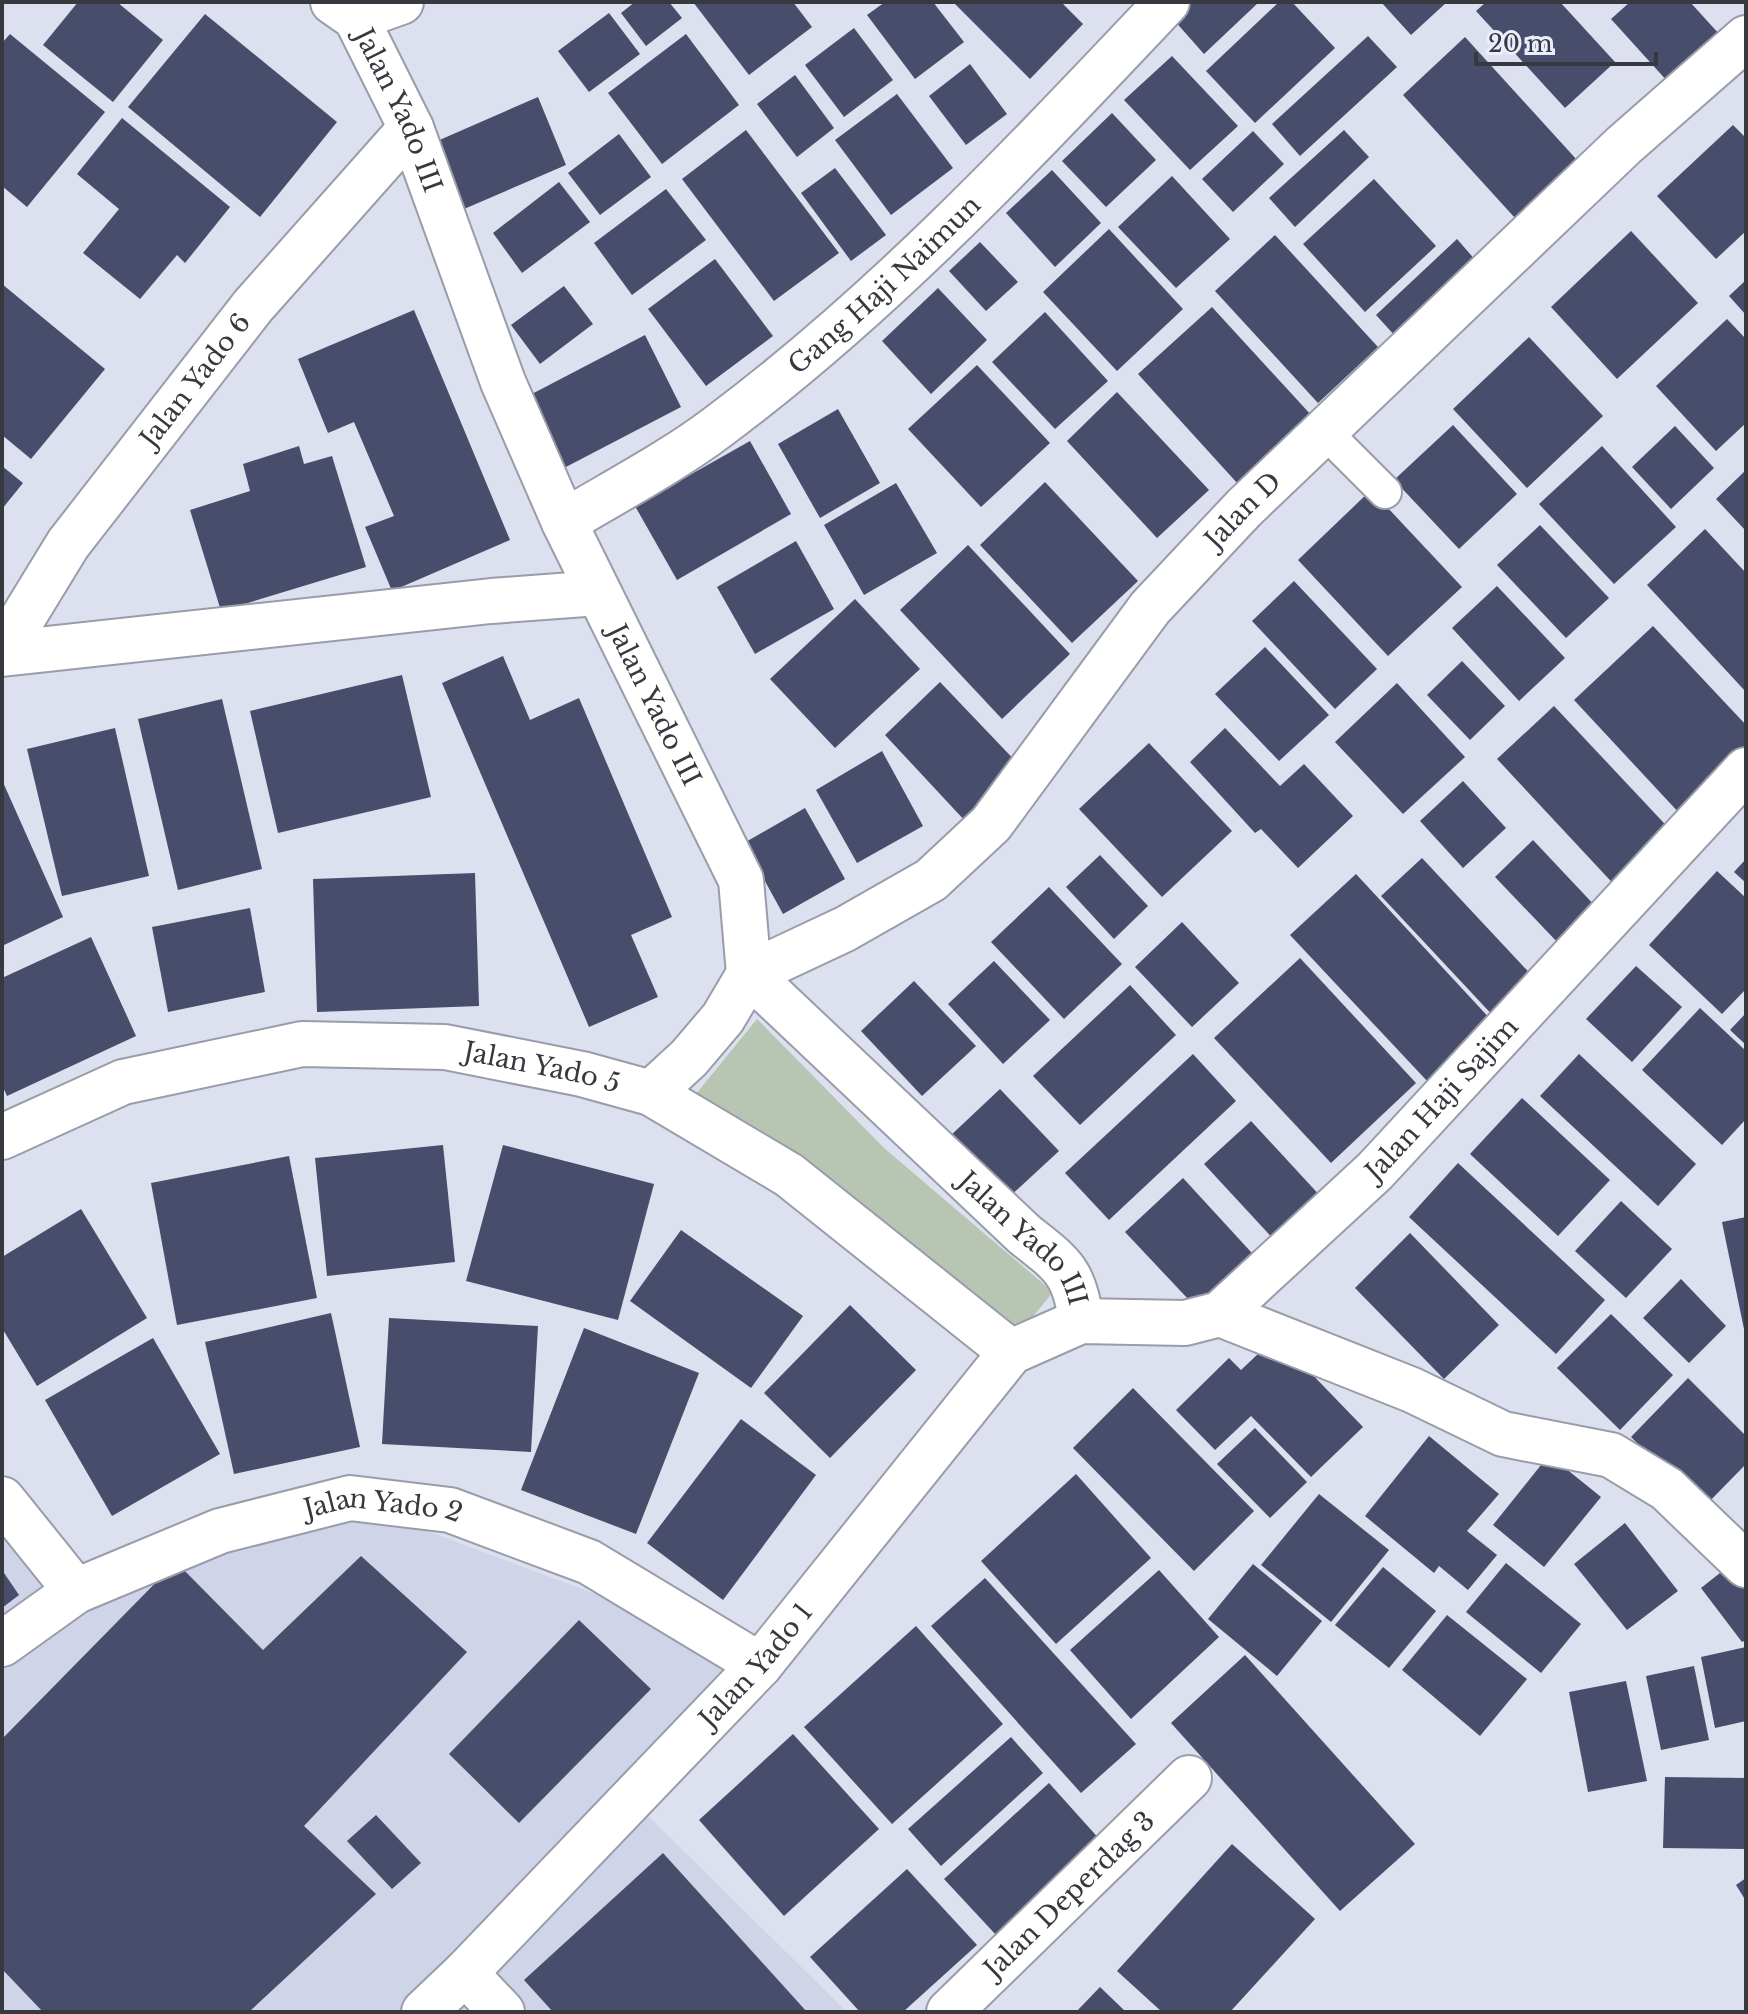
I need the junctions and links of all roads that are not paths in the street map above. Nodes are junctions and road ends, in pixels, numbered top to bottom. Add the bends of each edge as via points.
1 (401, 2) edge
2 (1167, 2) edge
3 (345, 10) edge
4 (1746, 38) edge
5 (411, 128) junction
6 (1325, 432) junction
7 (1385, 492) dead end
8 (564, 522) junction
9 (598, 593) junction
10 (2, 653) edge
11 (1746, 770) edge
12 (749, 974) junction
13 (651, 1093) junction
14 (2, 1137) edge
15 (1220, 1314) junction
16 (1081, 1321) junction
17 (1011, 1352) junction
18 (2, 1499) edge
19 (1746, 1565) edge
20 (76, 1591) junction
21 (2, 1644) edge
22 (760, 1665) junction
23 (1189, 1778) dead end
24 (465, 1973) junction
25 (424, 2012) edge
26 (502, 2012) edge
27 (949, 2012) edge

1 - 3 street
2 - 8 street, Gang Haji Naimun via 992,187 833,335 717,428
3 - 5 street, Jalan Yado III
4 - 6 street, Jalan D via 1624,145
5 - 8 street, Jalan Yado III via 503,382
5 - 10 street, Jalan Yado 6 via 253,306 68,544
6 - 7 lane
6 - 12 street, Jalan D via 1150,608 991,824 931,880 845,929
8 - 9 street, Jalan Yado III
9 - 10 street, Jalan Yado 6
9 - 12 street, Jalan Yado III via 741,880
11 - 15 street, Jalan Haji Sajim via 1375,1171
12 - 13 street via 723,1018
12 - 16 street, Jalan Yado III via 1025,1235 1061,1262 1078,1291
13 - 14 street, Jalan Yado 5 via 445,1047 302,1044 123,1082
13 - 17 street, Jalan Yado 5 via 789,1175
15 - 16 street, Jalan Haji Sajim via 1185,1323
15 - 19 street via 1412,1390 1503,1434 1611,1455 1667,1489
16 - 17 street, Jalan Yado 1
17 - 22 street, Jalan Yado 1
18 - 20 street
20 - 21 street, Jalan Yado 2
20 - 22 street, Jalan Yado 2 via 220,1531 350,1498 450,1510 589,1562
22 - 24 street, Jalan Yado 1
23 - 27 street, Jalan Deperdag 3
24 - 25 street, Jalan Yado 1
24 - 26 street

